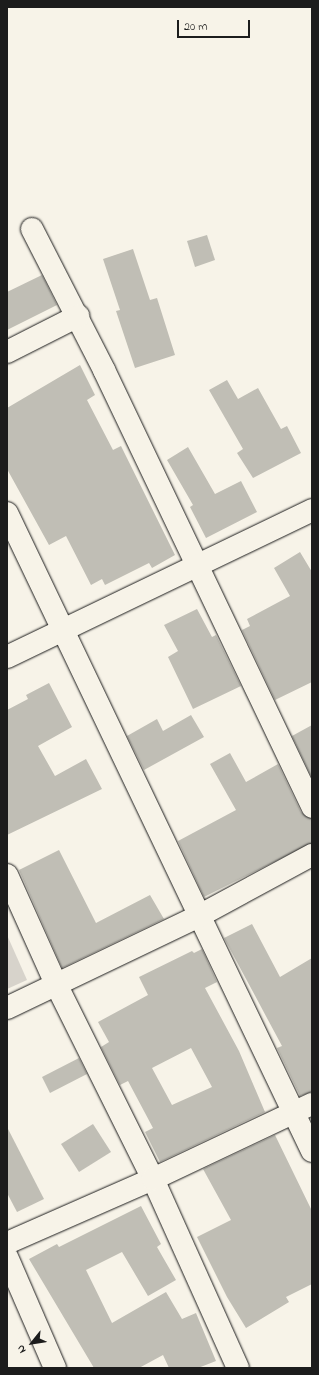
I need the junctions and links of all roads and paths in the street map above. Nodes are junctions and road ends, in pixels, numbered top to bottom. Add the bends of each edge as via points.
1 (32, 229) dead end
2 (78, 316) junction
3 (7, 352) edge
4 (312, 510) edge
5 (7, 513) edge
6 (196, 565) junction
7 (63, 630) junction
8 (7, 657) edge
9 (312, 807) edge
10 (312, 855) edge
11 (7, 875) edge
12 (199, 916) junction
13 (56, 986) junction
14 (7, 1008) edge
15 (303, 1109) edge
16 (312, 1151) edge
17 (153, 1179) junction
18 (7, 1243) edge
19 (7, 1257) edge
20 (55, 1368) edge
21 (238, 1368) edge

1 - 2 street
2 - 3 street
2 - 6 street
4 - 6 street
5 - 7 street
6 - 7 street
6 - 9 street
7 - 8 street
7 - 12 street
10 - 12 street
11 - 13 street
12 - 13 street
12 - 15 street
13 - 14 street
13 - 17 street
15 - 16 street
15 - 17 street
17 - 18 street
17 - 21 street
19 - 20 street

